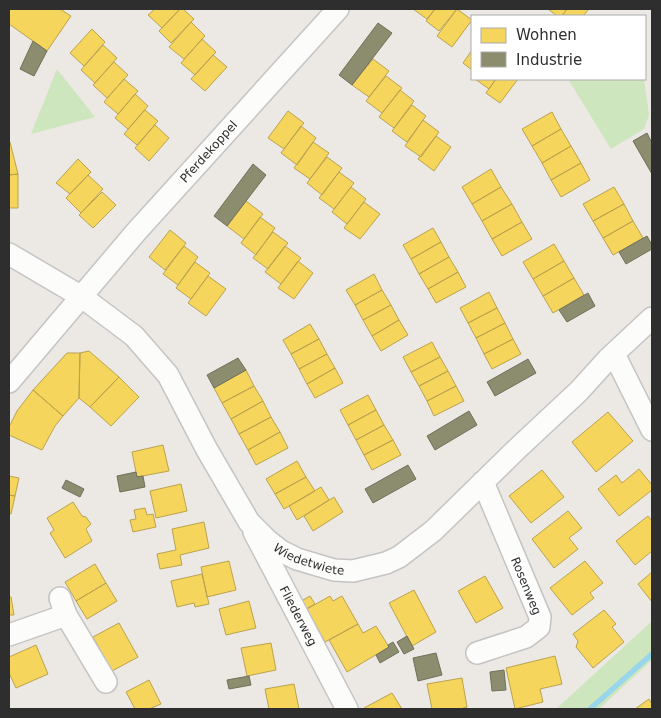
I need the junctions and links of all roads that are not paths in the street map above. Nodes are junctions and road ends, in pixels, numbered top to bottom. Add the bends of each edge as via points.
1 (338, 9) edge
2 (9, 254) edge
3 (82, 297) junction
4 (652, 318) edge
5 (614, 354) junction
6 (9, 382) edge
7 (652, 430) edge
8 (483, 482) junction
9 (249, 522) junction
10 (9, 635) edge
11 (477, 653) dead end
12 (106, 682) dead end
13 (347, 709) edge

1 - 3 street, Pferdekoppel via 136,232
2 - 3 street, Wiedetwiete
3 - 6 street, Pferdekoppel
3 - 9 street, Wiedetwiete via 134,336 168,375
4 - 5 street, Wiedetwiete
5 - 7 street
5 - 8 street, Wiedetwiete
8 - 9 street, Wiedetwiete via 434,531 399,557 353,571 334,570 297,559 267,540
8 - 11 street, Rosenweg via 540,622 539,627 526,637
9 - 13 street, Fliederweg
10 - 12 street via 63,606

